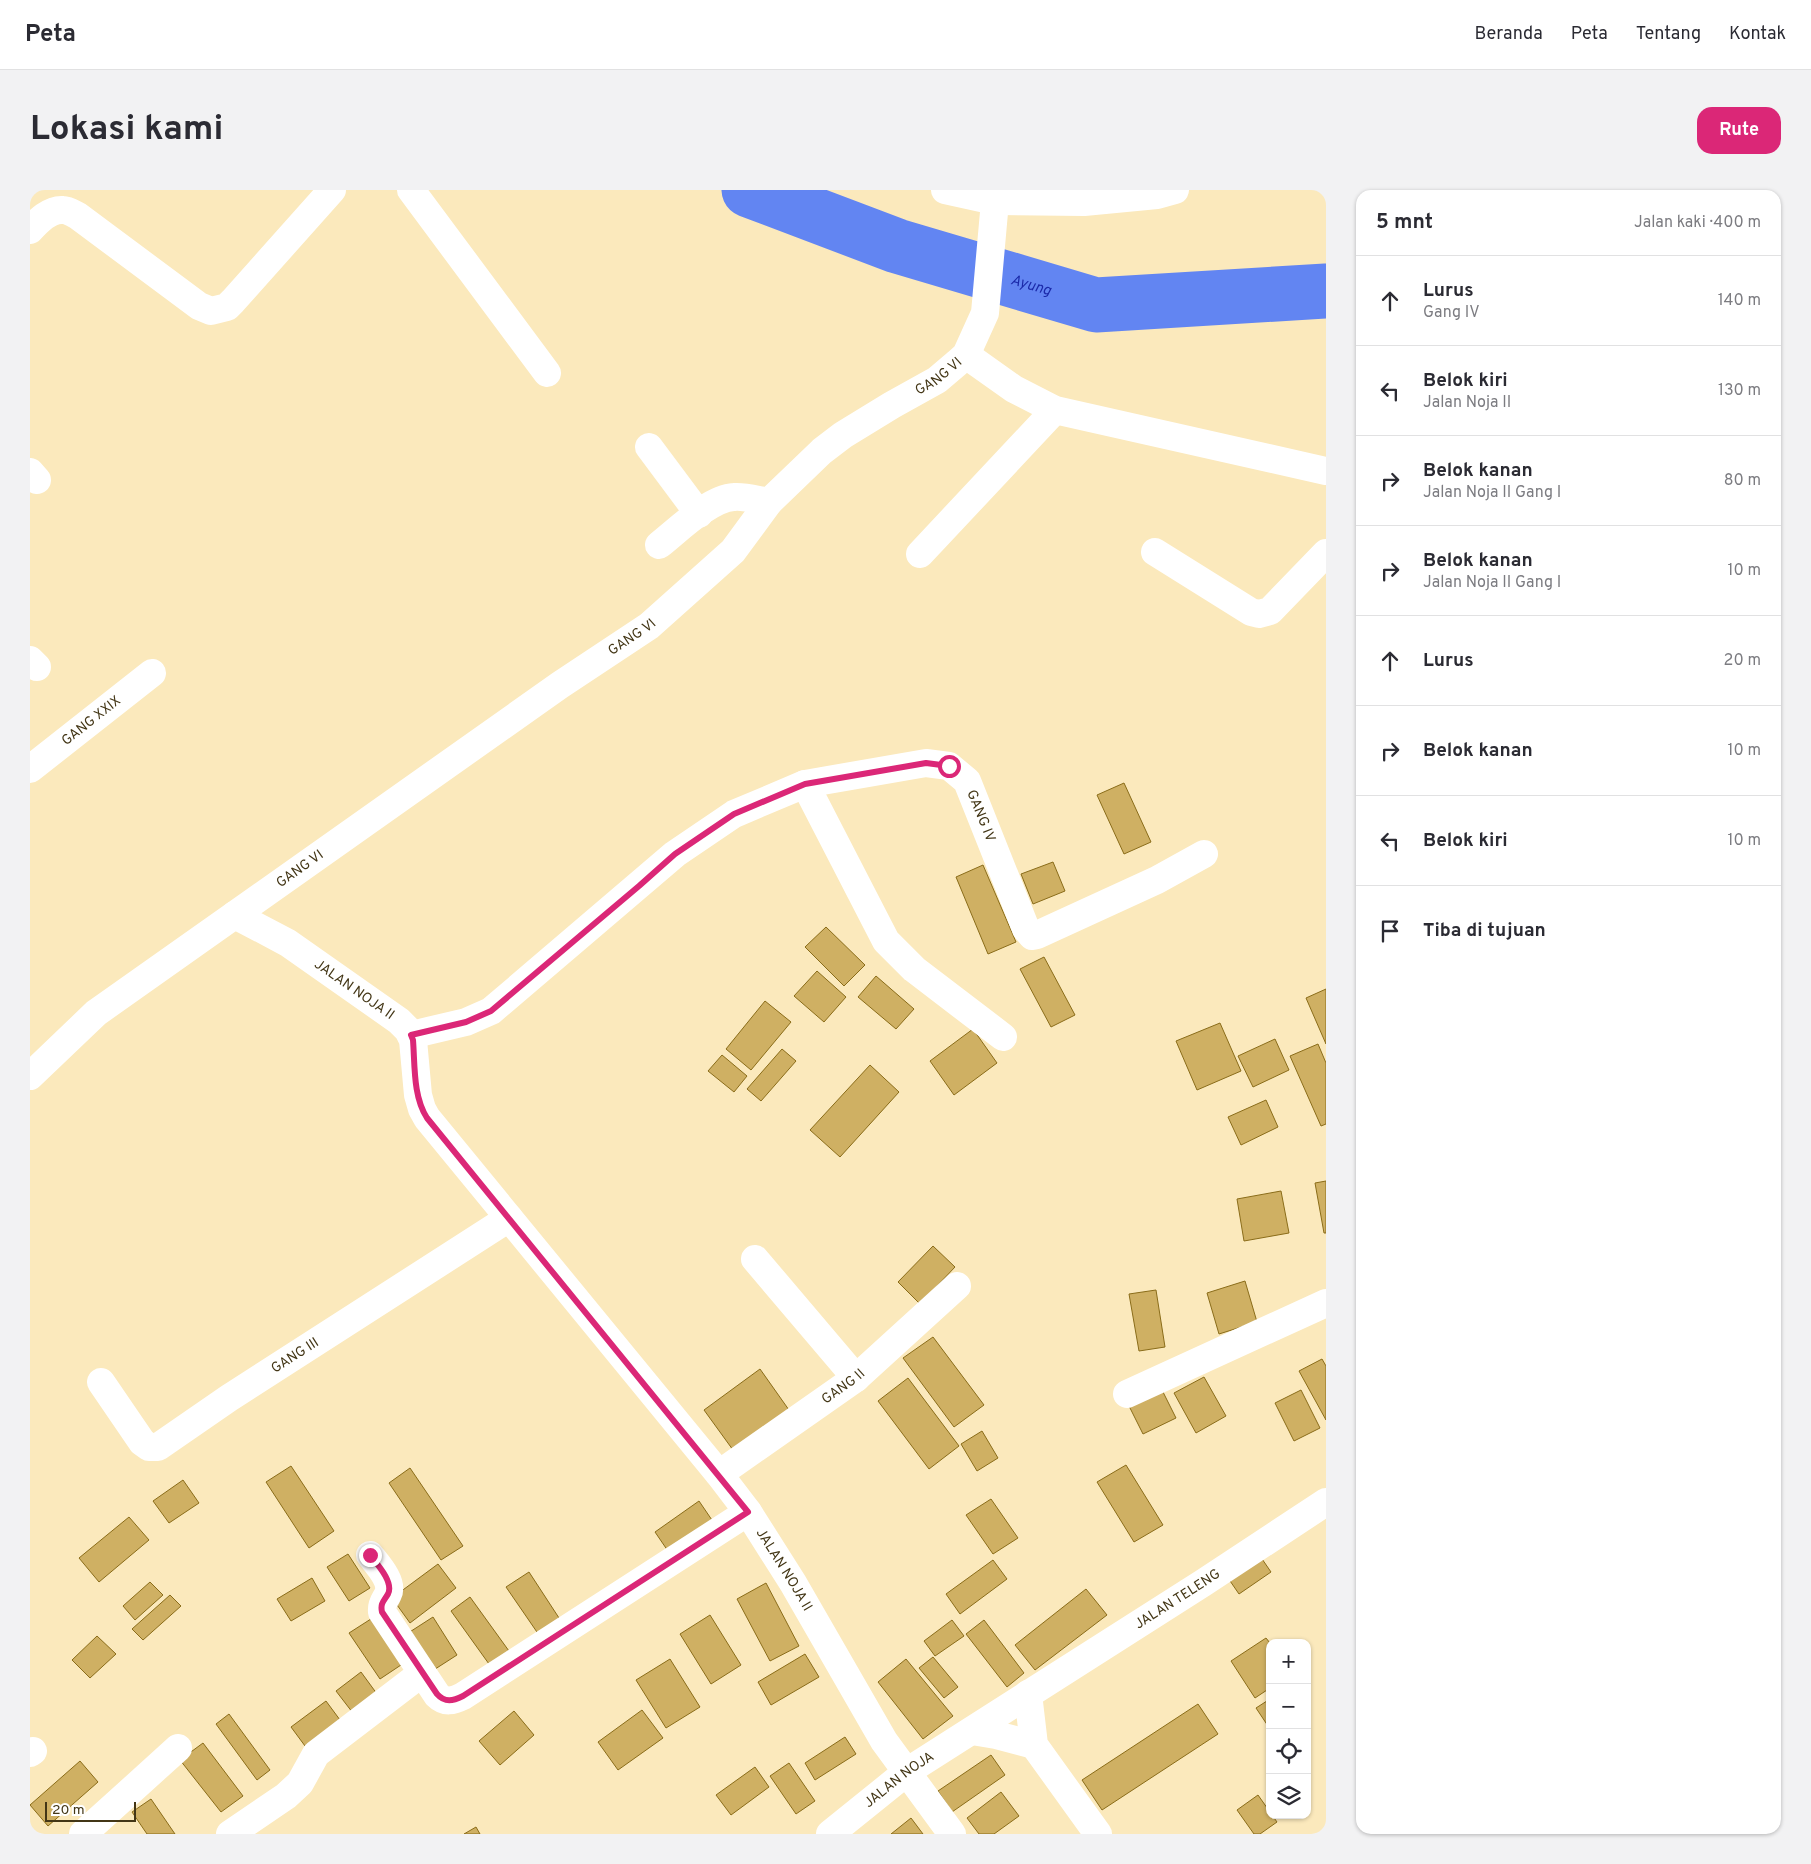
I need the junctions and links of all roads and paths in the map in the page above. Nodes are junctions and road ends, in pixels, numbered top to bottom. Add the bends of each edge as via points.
1 (332, 190) edge
2 (410, 190) edge
3 (945, 190) edge
4 (1175, 190) edge
5 (995, 201) junction
6 (30, 230) edge
7 (966, 355) junction
8 (547, 373) dead end
9 (1055, 410) junction
10 (649, 447) dead end
11 (1326, 471) edge
12 (768, 502) junction
13 (699, 514) junction
14 (659, 545) dead end
15 (1155, 552) dead end
16 (1326, 553) edge
17 (920, 554) dead end
18 (152, 673) dead end
19 (30, 769) edge
20 (805, 784) junction
21 (1204, 854) dead end
22 (235, 915) junction
23 (411, 1035) junction
24 (1003, 1037) dead end
25 (30, 1076) edge
26 (509, 1218) junction
27 (755, 1259) dead end
28 (957, 1286) dead end
29 (1326, 1303) edge
30 (856, 1378) junction
31 (101, 1382) dead end
32 (1127, 1394) dead end
33 (719, 1474) junction
34 (1326, 1502) edge
35 (748, 1512) junction
36 (370, 1555) dead end
37 (422, 1673) junction
38 (1028, 1694) junction
39 (972, 1731) junction
40 (1034, 1744) junction
41 (178, 1748) dead end
42 (908, 1772) junction
43 (83, 1834) edge
44 (230, 1834) edge
45 (830, 1834) edge
46 (952, 1834) edge
47 (1098, 1834) edge

1 - 6 street via 233,301 227,307 211,312 78,216 64,210 57,212 45,216
2 - 8 street
3 - 5 street
4 - 5 street via 1158,195 1084,202
5 - 7 street, GANG VI via 985,313
7 - 9 street via 1014,389
7 - 12 street, GANG VI via 937,380 843,435
9 - 11 street
9 - 17 street
10 - 13 street
12 - 13 street via 732,497 721,499
12 - 22 street, GANG VI via 733,551 649,626 560,685
13 - 14 street
15 - 16 street via 1259,614 1270,611
18 - 19 street, GANG XXIX
20 - 21 street, GANG IV via 926,763 949,766 967,781 1026,929 1032,936 1157,880
20 - 23 street, GANG IV via 734,814 698,837 491,1011 466,1022
20 - 24 street via 886,941 914,969
22 - 23 street, JALAN NOJA II via 288,943 399,1021
22 - 25 street via 96,1013
23 - 26 street, JALAN NOJA II via 422,1109
26 - 31 street, GANG III via 158,1447 149,1448 142,1442
26 - 33 street, JALAN NOJA II
27 - 30 street
28 - 30 street, GANG II
29 - 32 street
30 - 33 street, GANG II
33 - 35 street, JALAN NOJA II
34 - 38 street, JALAN TELENG
35 - 37 street via 458,1699 441,1698
35 - 42 street, JALAN NOJA II via 884,1741
36 - 37 street via 388,1581 389,1593 383,1600 382,1612
37 - 44 street via 316,1754 300,1783 286,1796
38 - 39 street, JALAN NOJA
38 - 40 street
39 - 40 street
39 - 42 street, JALAN NOJA
40 - 47 street
41 - 43 street
42 - 45 street, JALAN NOJA
42 - 46 street, JALAN NOJA II

